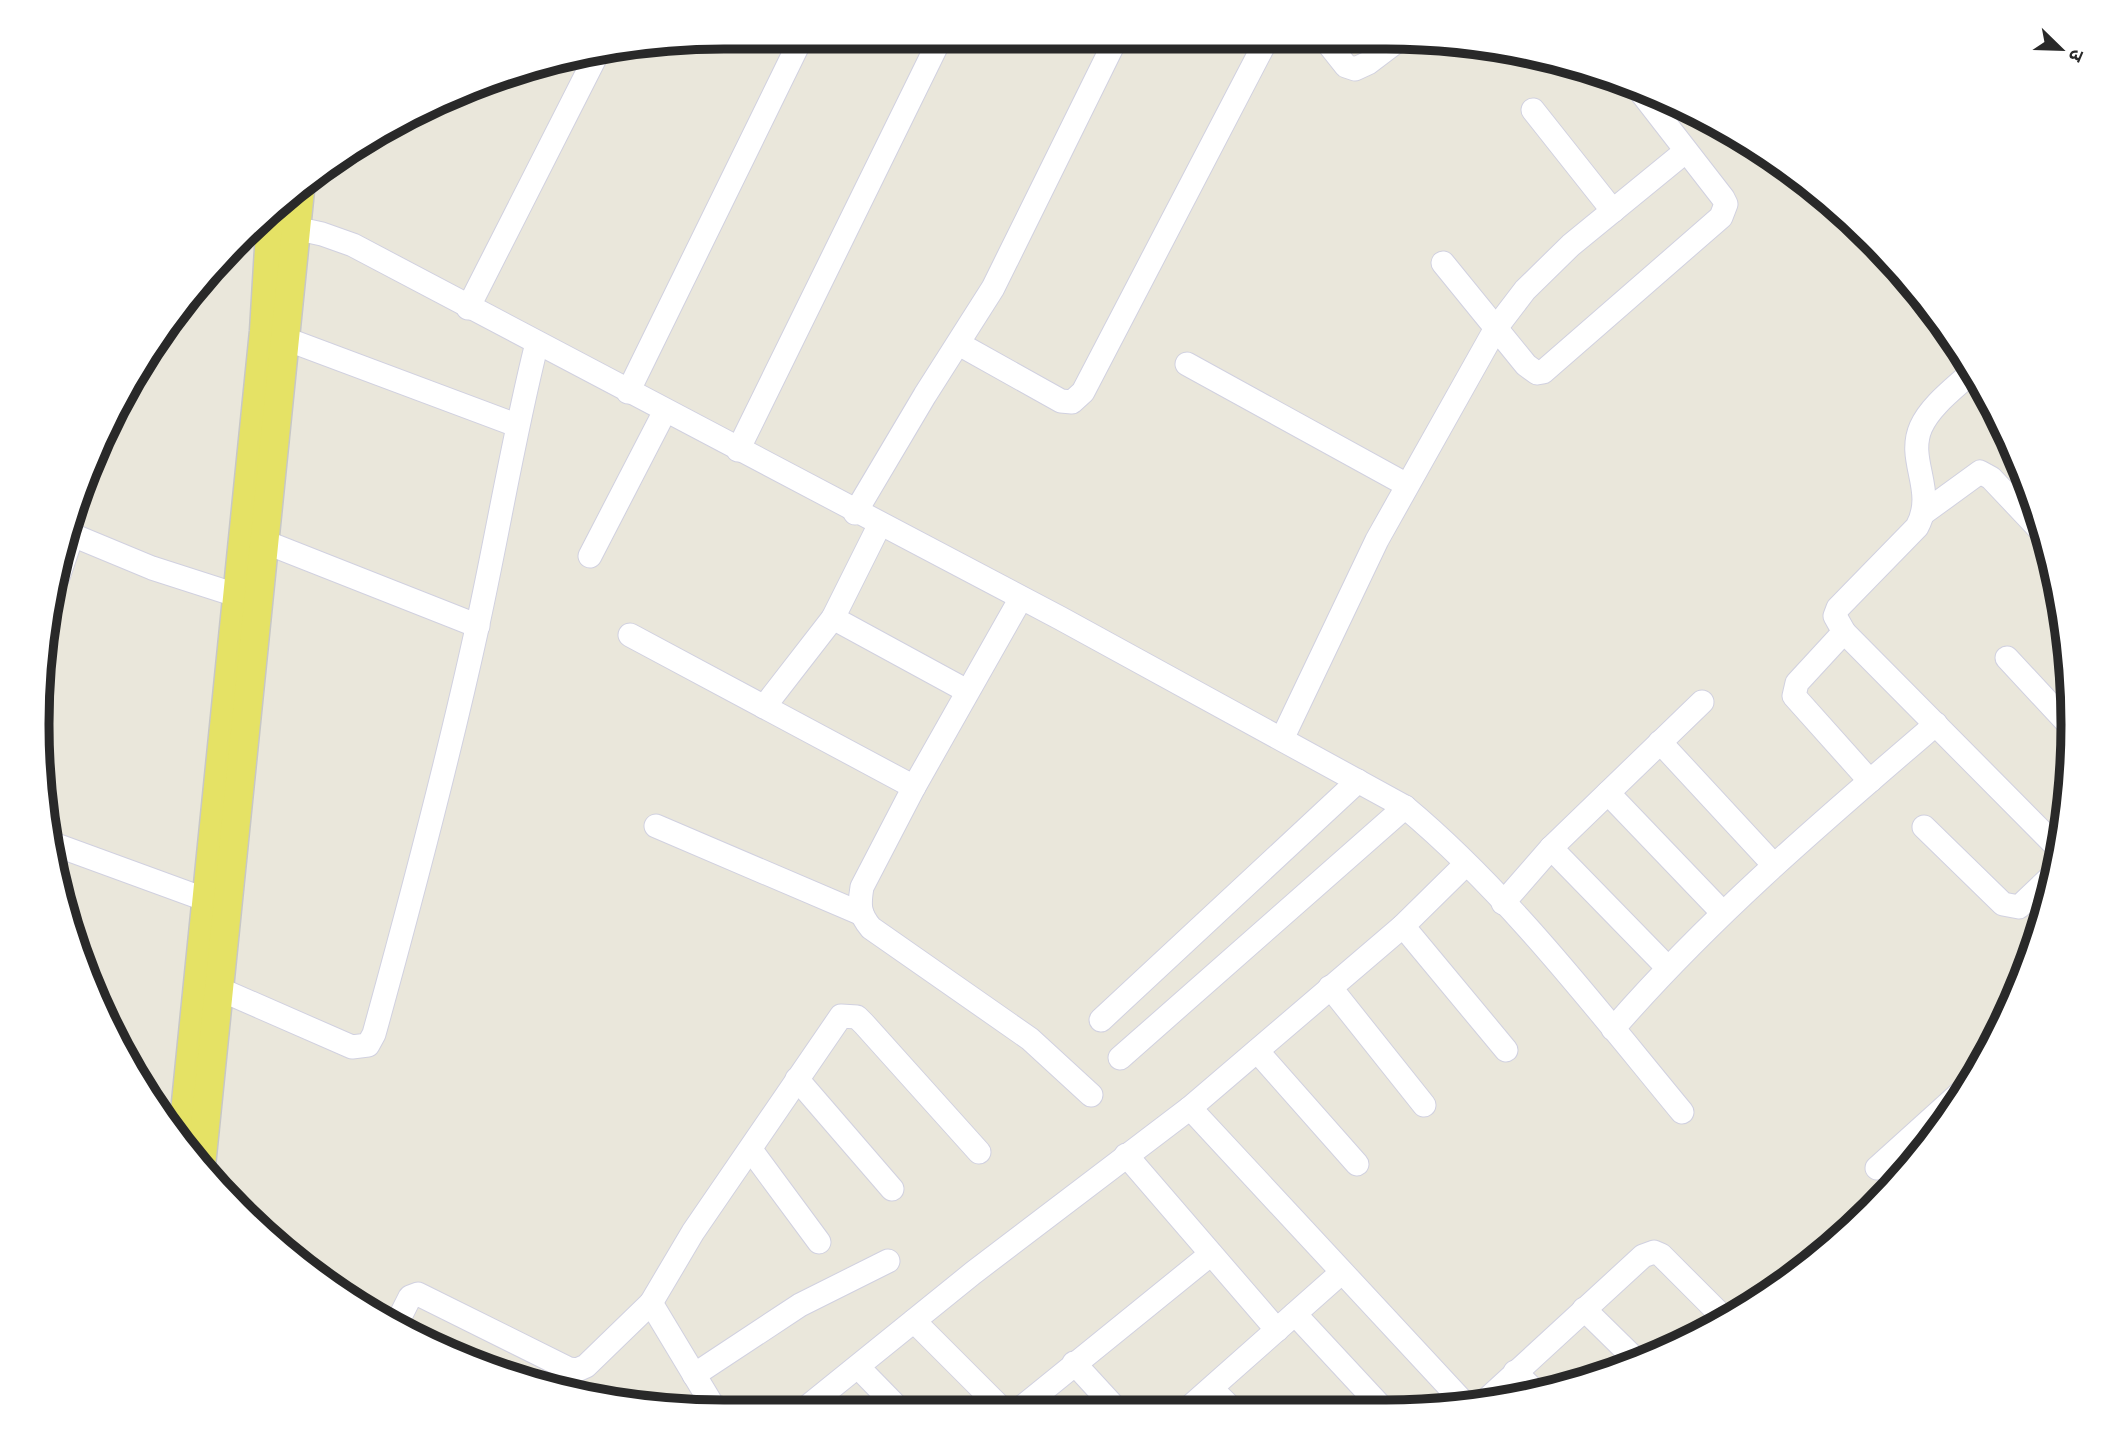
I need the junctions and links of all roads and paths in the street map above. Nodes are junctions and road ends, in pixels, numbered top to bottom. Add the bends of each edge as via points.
1 (796, 49) edge
2 (935, 49) edge
3 (1111, 49) edge
4 (1262, 49) edge
5 (1333, 49) edge
6 (1386, 49) edge
7 (593, 62) edge
8 (1648, 102) edge
9 (1534, 110) dead end
10 (1686, 152) junction
11 (1612, 211) junction
12 (275, 222) edge
13 (1443, 262) dead end
14 (468, 307) junction
15 (1496, 328) junction
16 (275, 335) junction
17 (537, 343) junction
18 (959, 344) junction
19 (1187, 364) dead end
20 (1965, 378) edge
21 (628, 391) junction
22 (665, 411) junction
23 (516, 425) junction
24 (738, 450) junction
25 (1407, 485) junction
26 (1925, 512) junction
27 (855, 513) junction
28 (2028, 518) edge
29 (879, 526) junction
30 (76, 537) edge
31 (265, 542) junction
32 (590, 556) dead end
33 (236, 595) junction
34 (1021, 598) junction
35 (833, 618) junction
36 (478, 626) junction
37 (1844, 632) junction
38 (630, 635) dead end
39 (2007, 658) dead end
40 (967, 691) junction
41 (1702, 702) dead end
42 (764, 707) junction
43 (2061, 716) edge
44 (1936, 724) junction
45 (1282, 739) junction
46 (1660, 742) junction
47 (1358, 781) junction
48 (1870, 781) junction
49 (914, 787) junction
50 (1608, 793) junction
51 (1405, 807) junction
52 (656, 825) dead end
53 (1924, 827) dead end
54 (2051, 840) edge
55 (60, 847) edge
56 (1551, 848) junction
57 (1773, 863) junction
58 (1466, 864) junction
59 (2041, 886) edge
60 (204, 899) junction
61 (1503, 902) junction
62 (1722, 912) junction
63 (862, 914) junction
64 (1403, 926) junction
65 (1667, 967) junction
66 (1330, 987) junction
67 (217, 988) junction
68 (1101, 1020) dead end
69 (1614, 1029) junction
70 (1506, 1050) dead end
71 (1257, 1051) junction
72 (1120, 1058) dead end
73 (797, 1079) junction
74 (1091, 1095) dead end
75 (1424, 1105) dead end
76 (1190, 1108) junction
77 (1682, 1112) dead end
78 (1937, 1114) edge
79 (183, 1128) edge
80 (751, 1150) junction
81 (202, 1152) edge
82 (979, 1152) dead end
83 (1126, 1155) junction
84 (1357, 1164) dead end
85 (1877, 1168) dead end
86 (892, 1189) dead end
87 (819, 1241) dead end
88 (1211, 1254) junction
89 (888, 1261) dead end
90 (1341, 1273) junction
91 (651, 1303) junction
92 (1584, 1309) junction
93 (1718, 1312) edge
94 (1296, 1314) junction
95 (400, 1317) edge
96 (914, 1321) junction
97 (1277, 1330) junction
98 (1630, 1354) edge
99 (1074, 1363) junction
100 (859, 1368) junction
101 (1515, 1373) junction
102 (694, 1375) junction
103 (1527, 1385) edge
104 (1212, 1389) junction
105 (1496, 1390) edge
106 (1457, 1396) edge
107 (709, 1400) edge
108 (817, 1400) edge
109 (890, 1400) edge
110 (993, 1400) edge
111 (1030, 1400) edge
112 (1108, 1400) edge
113 (1199, 1400) edge
114 (1223, 1400) edge
115 (1375, 1400) edge

1 - 21 street
2 - 24 street
3 - 18 street via 1009,257
4 - 18 street via 1083,393 1072,402 1061,401
5 - 6 street via 1346,66 1355,69
7 - 14 street
8 - 10 street
9 - 11 street
10 - 11 street
10 - 15 street via 1723,198 1726,204 1721,217 1543,372 1531,369
11 - 15 street via 1525,290
12 - 14 street via 353,245
12 - 16 main road
13 - 15 street
14 - 17 street
15 - 25 street
16 - 23 street
16 - 31 main road
16 - 33 main road
17 - 21 street
17 - 23 street
18 - 27 street
19 - 25 street
20 - 26 street via 1920,428 1917,459 1926,495
21 - 22 street
22 - 24 street
22 - 32 street
23 - 36 street
24 - 27 street
25 - 45 street
26 - 28 street via 1980,472
26 - 37 street via 1917,527 1838,608 1835,616
27 - 29 street
29 - 34 street
29 - 35 street
30 - 33 street
31 - 36 street
31 - 67 main road
33 - 60 main road
34 - 40 street
34 - 45 street
35 - 40 street
35 - 42 street
36 - 67 street via 440,794 368,1045 352,1047
37 - 44 street
37 - 48 street via 1797,682 1794,696
38 - 42 street
39 - 43 street
40 - 49 street
41 - 46 street
42 - 49 street
44 - 48 street
44 - 54 street
45 - 47 street
46 - 50 street
46 - 57 street
47 - 51 street
47 - 68 street
48 - 57 street
49 - 63 street via 862,887
50 - 56 street
50 - 62 street
51 - 58 street
51 - 72 street
52 - 63 street
53 - 59 street via 2003,904 2019,907
55 - 60 street
56 - 61 street
56 - 65 street
57 - 62 street
58 - 61 street
58 - 64 street
60 - 79 main road
61 - 69 street
62 - 65 street
63 - 74 street via 871,928 1048,1053
64 - 66 street
64 - 70 street
65 - 69 street
66 - 71 street
66 - 75 street
67 - 81 main road
69 - 77 street
71 - 76 street
71 - 84 street
73 - 80 street
73 - 82 street via 835,1021 847,1014 857,1017
73 - 86 street
76 - 83 street
76 - 90 street
78 - 85 street
80 - 87 street
80 - 91 street
83 - 88 street
83 - 96 street
88 - 97 street
88 - 99 street
89 - 102 street via 800,1305
90 - 94 street
90 - 106 street
91 - 95 street via 577,1370 418,1294 410,1297
91 - 102 street
92 - 93 street via 1643,1256 1654,1252
92 - 98 street
92 - 101 street
94 - 97 street
94 - 115 street
96 - 100 street
96 - 110 street
97 - 104 street
99 - 111 street
99 - 112 street
100 - 108 street
100 - 109 street
101 - 103 street
101 - 105 street
102 - 107 street
104 - 113 street
104 - 114 street

